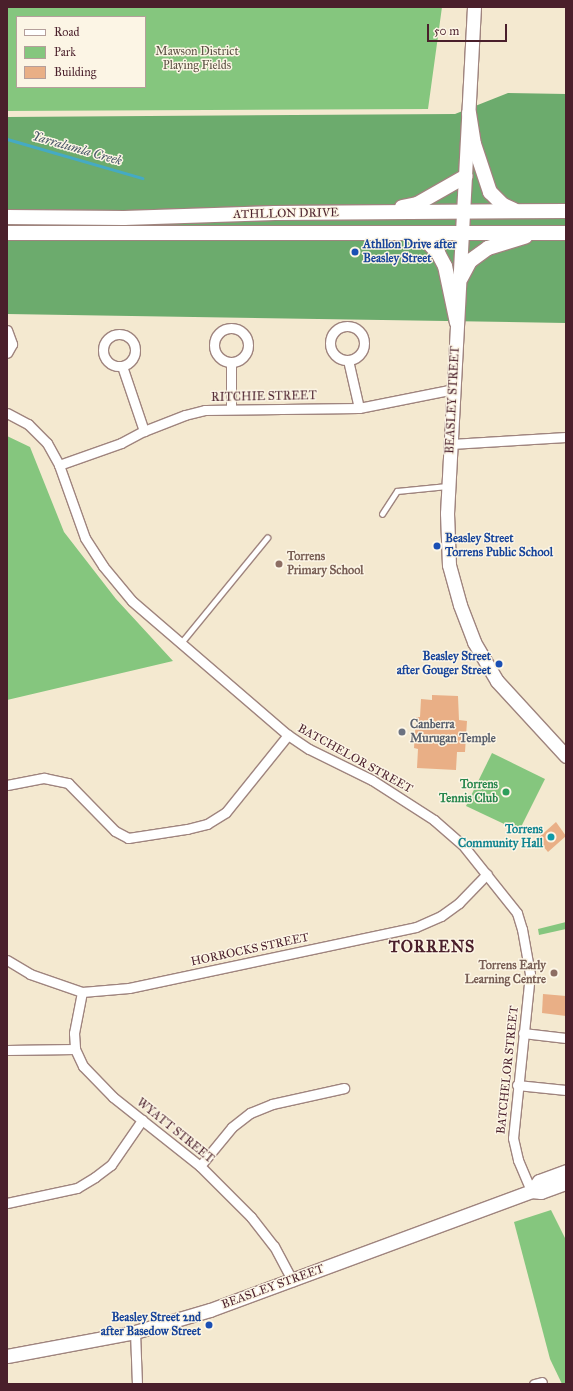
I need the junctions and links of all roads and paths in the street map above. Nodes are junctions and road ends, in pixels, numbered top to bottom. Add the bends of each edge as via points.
1 (474, 7) edge
2 (469, 113) junction
3 (466, 176) junction
4 (516, 211) junction
5 (566, 211) edge
6 (376, 212) junction
7 (465, 212) junction
8 (7, 217) edge
9 (541, 232) junction
10 (566, 232) edge
11 (7, 233) edge
12 (412, 233) junction
13 (464, 233) junction
14 (461, 278) junction
15 (458, 323) junction
16 (7, 330) edge
17 (7, 353) edge
18 (348, 360) dead end
19 (231, 362) dead end
20 (122, 366) dead end
21 (454, 389) junction
22 (359, 408) junction
23 (231, 409) junction
24 (7, 413) edge
25 (144, 431) junction
26 (566, 437) edge
27 (451, 444) junction
28 (59, 465) junction
29 (449, 486) junction
30 (382, 514) dead end
31 (267, 538) dead end
32 (180, 645) junction
33 (288, 735) junction
34 (566, 756) edge
35 (7, 785) edge
36 (487, 874) junction
37 (7, 960) edge
38 (82, 992) junction
39 (523, 1033) junction
40 (566, 1038) edge
41 (75, 1049) junction
42 (7, 1050) edge
43 (517, 1085) junction
44 (344, 1088) dead end
45 (566, 1090) edge
46 (142, 1120) junction
47 (200, 1166) junction
48 (566, 1170) edge
49 (566, 1183) edge
50 (531, 1191) junction
51 (7, 1203) edge
52 (292, 1281) junction
53 (134, 1332) junction
54 (7, 1356) edge
55 (137, 1384) edge

1 - 2 main road, BEASLEY STREET
2 - 3 main road, BEASLEY STREET
2 - 4 main road via 474,144 490,192 503,205
3 - 6 main road via 417,204
3 - 7 main road, BEASLEY STREET
4 - 5 main road, ATHLLON DRIVE
4 - 7 main road, ATHLLON DRIVE
6 - 7 main road, ATHLLON DRIVE
6 - 8 main road, ATHLLON DRIVE via 124,218
7 - 13 main road, BEASLEY STREET
9 - 10 main road, ATHLLON DRIVE
9 - 13 main road, ATHLLON DRIVE
9 - 14 main road via 488,248 470,261
11 - 12 main road, ATHLLON DRIVE
12 - 13 main road, ATHLLON DRIVE
12 - 15 main road via 424,238 438,253 445,266
13 - 14 main road, BEASLEY STREET
14 - 15 main road, BEASLEY STREET
15 - 21 main road, BEASLEY STREET
16 - 17 street via 12,344
18 - 22 street
19 - 23 street
20 - 25 street
21 - 22 street, RITCHIE STREET
21 - 27 main road, BEASLEY STREET
22 - 23 street, RITCHIE STREET
23 - 25 street, RITCHIE STREET via 205,410
24 - 28 street, BATCHELOR STREET via 28,424 42,438
25 - 28 street, RITCHIE STREET via 122,443
26 - 27 street
27 - 29 main road, BEASLEY STREET
28 - 32 street, BATCHELOR STREET via 85,538 103,566 132,601
29 - 30 lane via 397,491
29 - 34 main road, BEASLEY STREET via 450,565 460,605 474,642 497,681
31 - 32 lane
32 - 33 street, BATCHELOR STREET
33 - 35 street via 226,812 207,824 187,829 128,838 115,831 68,782 44,778
33 - 36 street, BATCHELOR STREET via 309,749 372,780 434,820 462,844
36 - 38 street, HORROCKS STREET via 459,903 441,916 416,927 129,988
36 - 39 street, BATCHELOR STREET via 517,913 522,929 530,974
37 - 38 street, HORROCKS STREET via 30,974
38 - 41 street, WYATT STREET via 74,1033
39 - 40 street
39 - 43 street, BATCHELOR STREET
41 - 42 street
41 - 46 street, WYATT STREET via 83,1066 94,1080
43 - 45 street
43 - 50 street, BATCHELOR STREET via 513,1138 518,1160
44 - 47 street via 272,1104 250,1113 232,1127
46 - 47 street, WYATT STREET
46 - 51 street via 111,1165 95,1178 78,1188
47 - 52 street, WYATT STREET via 251,1217 274,1246
48 - 50 main road, BEASLEY STREET via 539,1181
49 - 50 main road, BEASLEY STREET via 541,1192
50 - 52 main road, BEASLEY STREET
52 - 53 main road, BEASLEY STREET via 210,1310
53 - 54 main road, BEASLEY STREET
53 - 55 street

